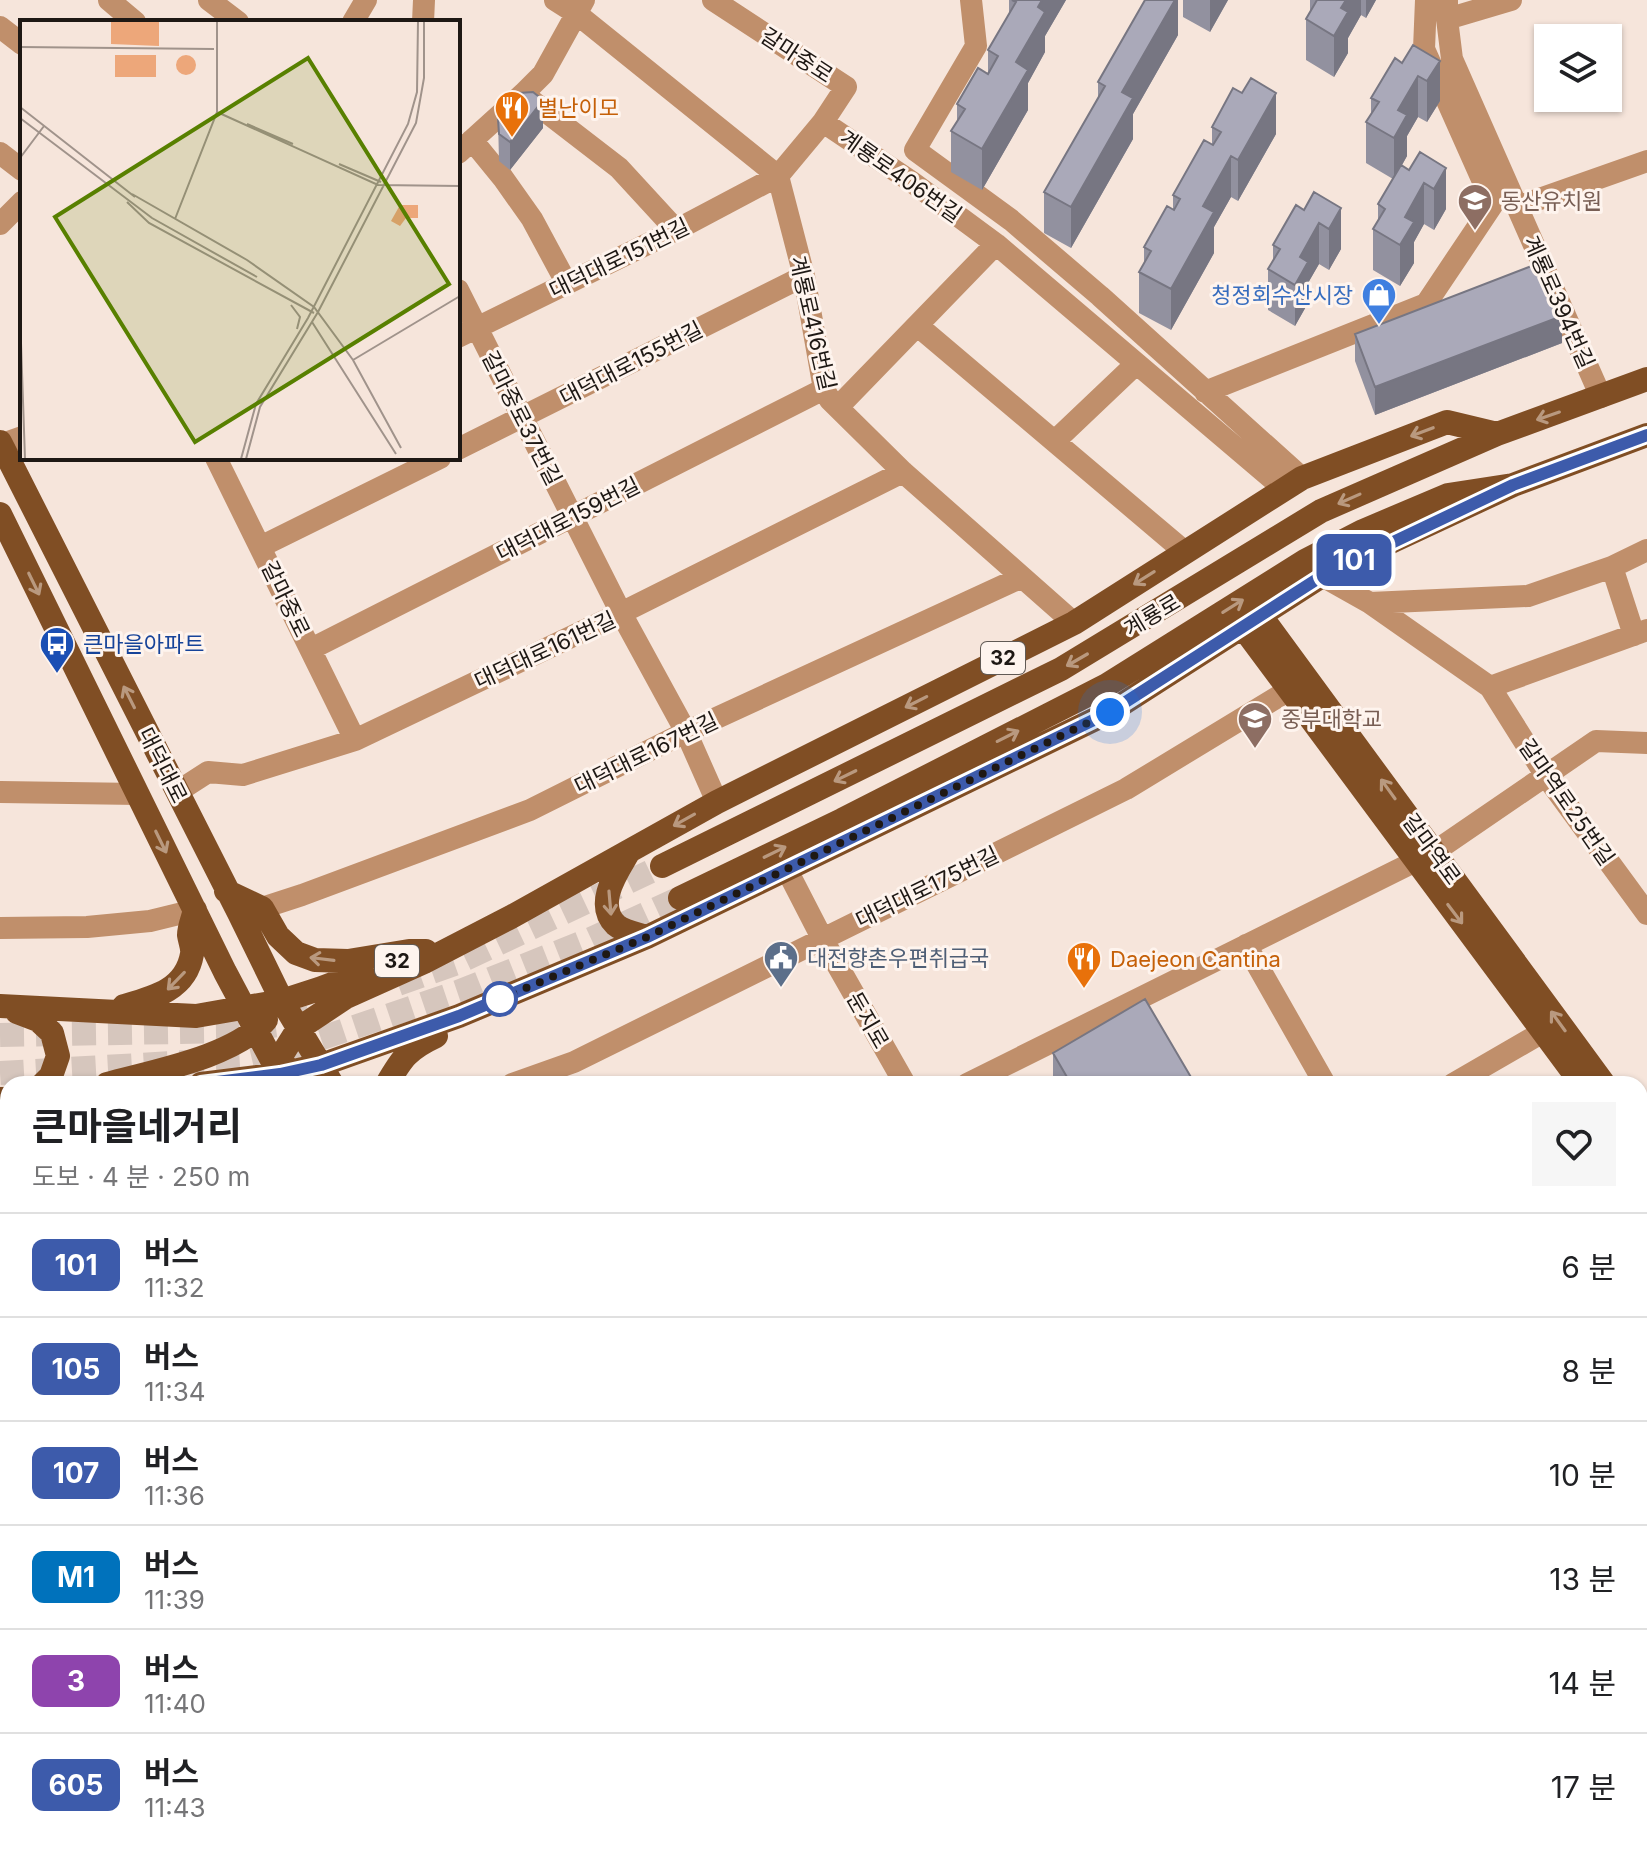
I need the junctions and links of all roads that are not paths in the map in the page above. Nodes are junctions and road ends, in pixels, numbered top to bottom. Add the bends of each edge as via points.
1 (109, 0) edge
2 (366, 0) edge
3 (424, 0) edge
4 (555, 0) edge
5 (713, 0) edge
6 (971, 0) edge
7 (1426, 0) edge
8 (1511, 0) edge
9 (580, 7) edge
10 (1447, 9) edge
11 (133, 20) edge
12 (354, 20) edge
13 (423, 20) edge
14 (0, 27) edge
15 (20, 42) edge
16 (1445, 69) junction
17 (523, 94) junction
18 (823, 122) junction
19 (465, 147) edge
20 (0, 153) edge
21 (1647, 161) edge
22 (20, 168) edge
23 (778, 176) junction
24 (20, 204) edge
25 (1517, 207) junction
26 (0, 224) edge
27 (676, 230) junction
28 (996, 244) junction
29 (804, 276) junction
30 (567, 284) junction
31 (460, 299) edge
32 (918, 326) junction
33 (467, 332) edge
34 (1136, 364) junction
35 (1647, 379) edge
36 (1205, 392) junction
37 (1601, 397) junction
38 (831, 398) junction
39 (522, 417) junction
40 (1497, 434) junction
41 (1647, 435) edge
42 (1056, 440) junction
43 (6, 442) edge
44 (460, 448) edge
45 (217, 460) edge
46 (436, 460) edge
47 (903, 472) junction
48 (1293, 483) junction
49 (1513, 485) junction
50 (0, 514) edge
51 (572, 517) junction
52 (260, 547) junction
53 (1647, 550) edge
54 (1185, 552) junction
55 (1612, 567) junction
56 (1322, 576) junction
57 (1022, 577) junction
58 (1370, 603) junction
59 (621, 613) junction
60 (1251, 620) junction
61 (1074, 623) junction
62 (1641, 633) edge
63 (311, 649) junction
64 (1490, 687) junction
65 (1289, 690) junction
66 (686, 732) junction
67 (355, 740) junction
68 (1647, 743) edge
69 (1546, 776) junction
70 (0, 792) edge
71 (177, 792) junction
72 (138, 794) junction
73 (717, 802) junction
74 (629, 851) junction
75 (1425, 856) junction
76 (662, 866) tunnel mouth
77 (787, 870) junction
78 (226, 891) junction
79 (680, 898) tunnel mouth
80 (262, 908) junction
81 (195, 910) junction
82 (1647, 914) edge
83 (511, 917) junction
84 (0, 928) edge
85 (647, 937) junction
86 (822, 938) junction
87 (1246, 945) junction
88 (426, 951) junction
89 (282, 1001) junction
90 (1, 1006) edge
91 (244, 1009) junction
92 (100, 1012) junction
93 (459, 1016) junction
94 (298, 1029) junction
95 (256, 1031) junction
96 (1543, 1032) junction
97 (326, 1075) edge
98 (51, 1076) edge
99 (135, 1076) edge
100 (281, 1076) edge
101 (283, 1076) edge
102 (391, 1076) edge
103 (535, 1076) edge
104 (900, 1076) edge
105 (983, 1076) edge
106 (1320, 1076) edge
107 (1467, 1076) edge
108 (1576, 1076) edge
109 (1598, 1076) edge

1 - 11 street
2 - 12 street
3 - 13 street
4 - 9 street
5 - 18 street, 갈마중로 via 846,87
6 - 36 street via 976,46 915,150 1011,220
7 - 16 street via 1424,49
8 - 10 street
9 - 17 street via 543,74
9 - 23 street
10 - 16 street, 계룡로394번길 via 1452,59
14 - 15 street
16 - 25 street, 계룡로394번길
16 - 36 street via 1493,204 1426,304
17 - 19 street
17 - 27 street via 619,168
18 - 23 street, 계룡로406번길
18 - 28 street, 계룡로406번길
19 - 30 street via 503,178
20 - 22 street
21 - 25 street, 계룡로394번길
23 - 27 street, 대덕대로151번길
23 - 29 street, 계룡로416번길
24 - 26 street
25 - 37 street, 계룡로394번길
27 - 30 street, 대덕대로151번길
28 - 32 street
28 - 34 street, 계룡로406번길
29 - 38 street, 계룡로416번길
29 - 39 street, 대덕대로155번길
30 - 33 street, 대덕대로151번길
31 - 33 street, 갈마중로37번길
32 - 38 street
32 - 42 street
33 - 39 street, 갈마중로37번길
34 - 42 street
34 - 48 street, 계룡로406번길
35 - 37 main road, 계룡로 / 32
36 - 48 street
37 -> 40 main road, 계룡로 / 32
38 - 47 street, 계룡로416번길
38 - 51 street, 대덕대로159번길
39 - 44 street, 대덕대로155번길
39 - 51 street, 갈마중로37번길
40 -> 48 main road, 32 via 1447,422
40 -> 76 main road, 계룡로 / 32 via 1321,511 1061,669
41 - 49 main road, 계룡로
42 - 54 street
71 -> 43 main road, 대덕대로
45 - 52 street, 갈마중로
46 - 52 street
47 - 57 street, 계룡로416번길
47 - 59 street, 대덕대로161번길
48 - 54 main road, 32
49 - 56 main road
79 -> 49 main road, 계룡로 via 1107,685 1305,561 1363,531 1448,495
50 -> 72 main road, 대덕대로
51 - 59 street, 갈마중로37번길
51 - 63 street, 대덕대로159번길
52 - 63 street, 갈마중로
53 - 55 street
54 -> 61 main road, 32
55 - 58 street via 1528,596
55 - 62 street
56 - 58 street
56 - 60 main road
57 - 61 street, 계룡로416번길
57 - 66 street, 대덕대로167번길
58 - 64 street
59 - 66 street, 갈마중로37번길
59 - 67 street, 대덕대로161번길
60 - 65 main road, 갈마역로
75 -> 60 main road, 갈마역로
60 - 77 main road via 1110,712
61 -> 73 main road, 32
62 - 64 street
63 - 67 street, 갈마중로
64 - 69 street, 갈마역로25번길
65 - 75 main road, 갈마역로
65 - 86 street, 대덕대로175번길 via 1126,789
66 - 73 street, 갈마중로37번길
66 - 80 street, 대덕대로167번길 via 530,810
67 - 71 street, 대덕대로161번길 via 243,775 208,772
68 - 69 street via 1596,741
69 - 75 street
69 - 82 street, 갈마역로25번길
70 - 72 street
71 - 78 main road, 대덕대로
72 -> 81 main road, 대덕대로
73 -> 74 main road, 32
74 - 83 main road, 32
74 -> 85 main road via 609,888 608,911 616,924
75 - 87 street
75 -> 96 main road, 갈마역로
109 -> 75 main road, 갈마역로
77 - 85 main road
77 - 86 street, 둔지로
78 - 80 main road
78 - 89 main road, 대덕대로
88 -> 80 main road via 315,960 296,953 278,936
81 - 84 street via 87,927
81 - 91 main road, 대덕대로
81 -> 92 main road via 189,934 193,951 177,983 161,996
83 - 88 main road, 32
83 - 94 main road via 346,997
85 - 93 main road
86 - 103 street, 대덕대로175번길 via 574,1062
86 - 104 street, 둔지로
87 - 105 street
87 - 106 street
88 - 89 main road, 32
89 - 91 main road, 32
89 - 94 main road, 대덕대로
89 - 95 main road
90 - 92 main road, 32
90 - 98 main road via 38,1020 52,1033 58,1056
91 - 92 main road, 32 via 196,1016
91 - 95 main road, 대덕대로
93 - 97 main road
93 - 102 main road via 445,1031 414,1046
94 - 97 main road, 대덕대로
94 - 101 main road via 283,1053
95 - 99 main road via 203,1057
95 - 100 main road, 대덕대로
96 - 107 street
96 - 108 main road, 갈마역로

